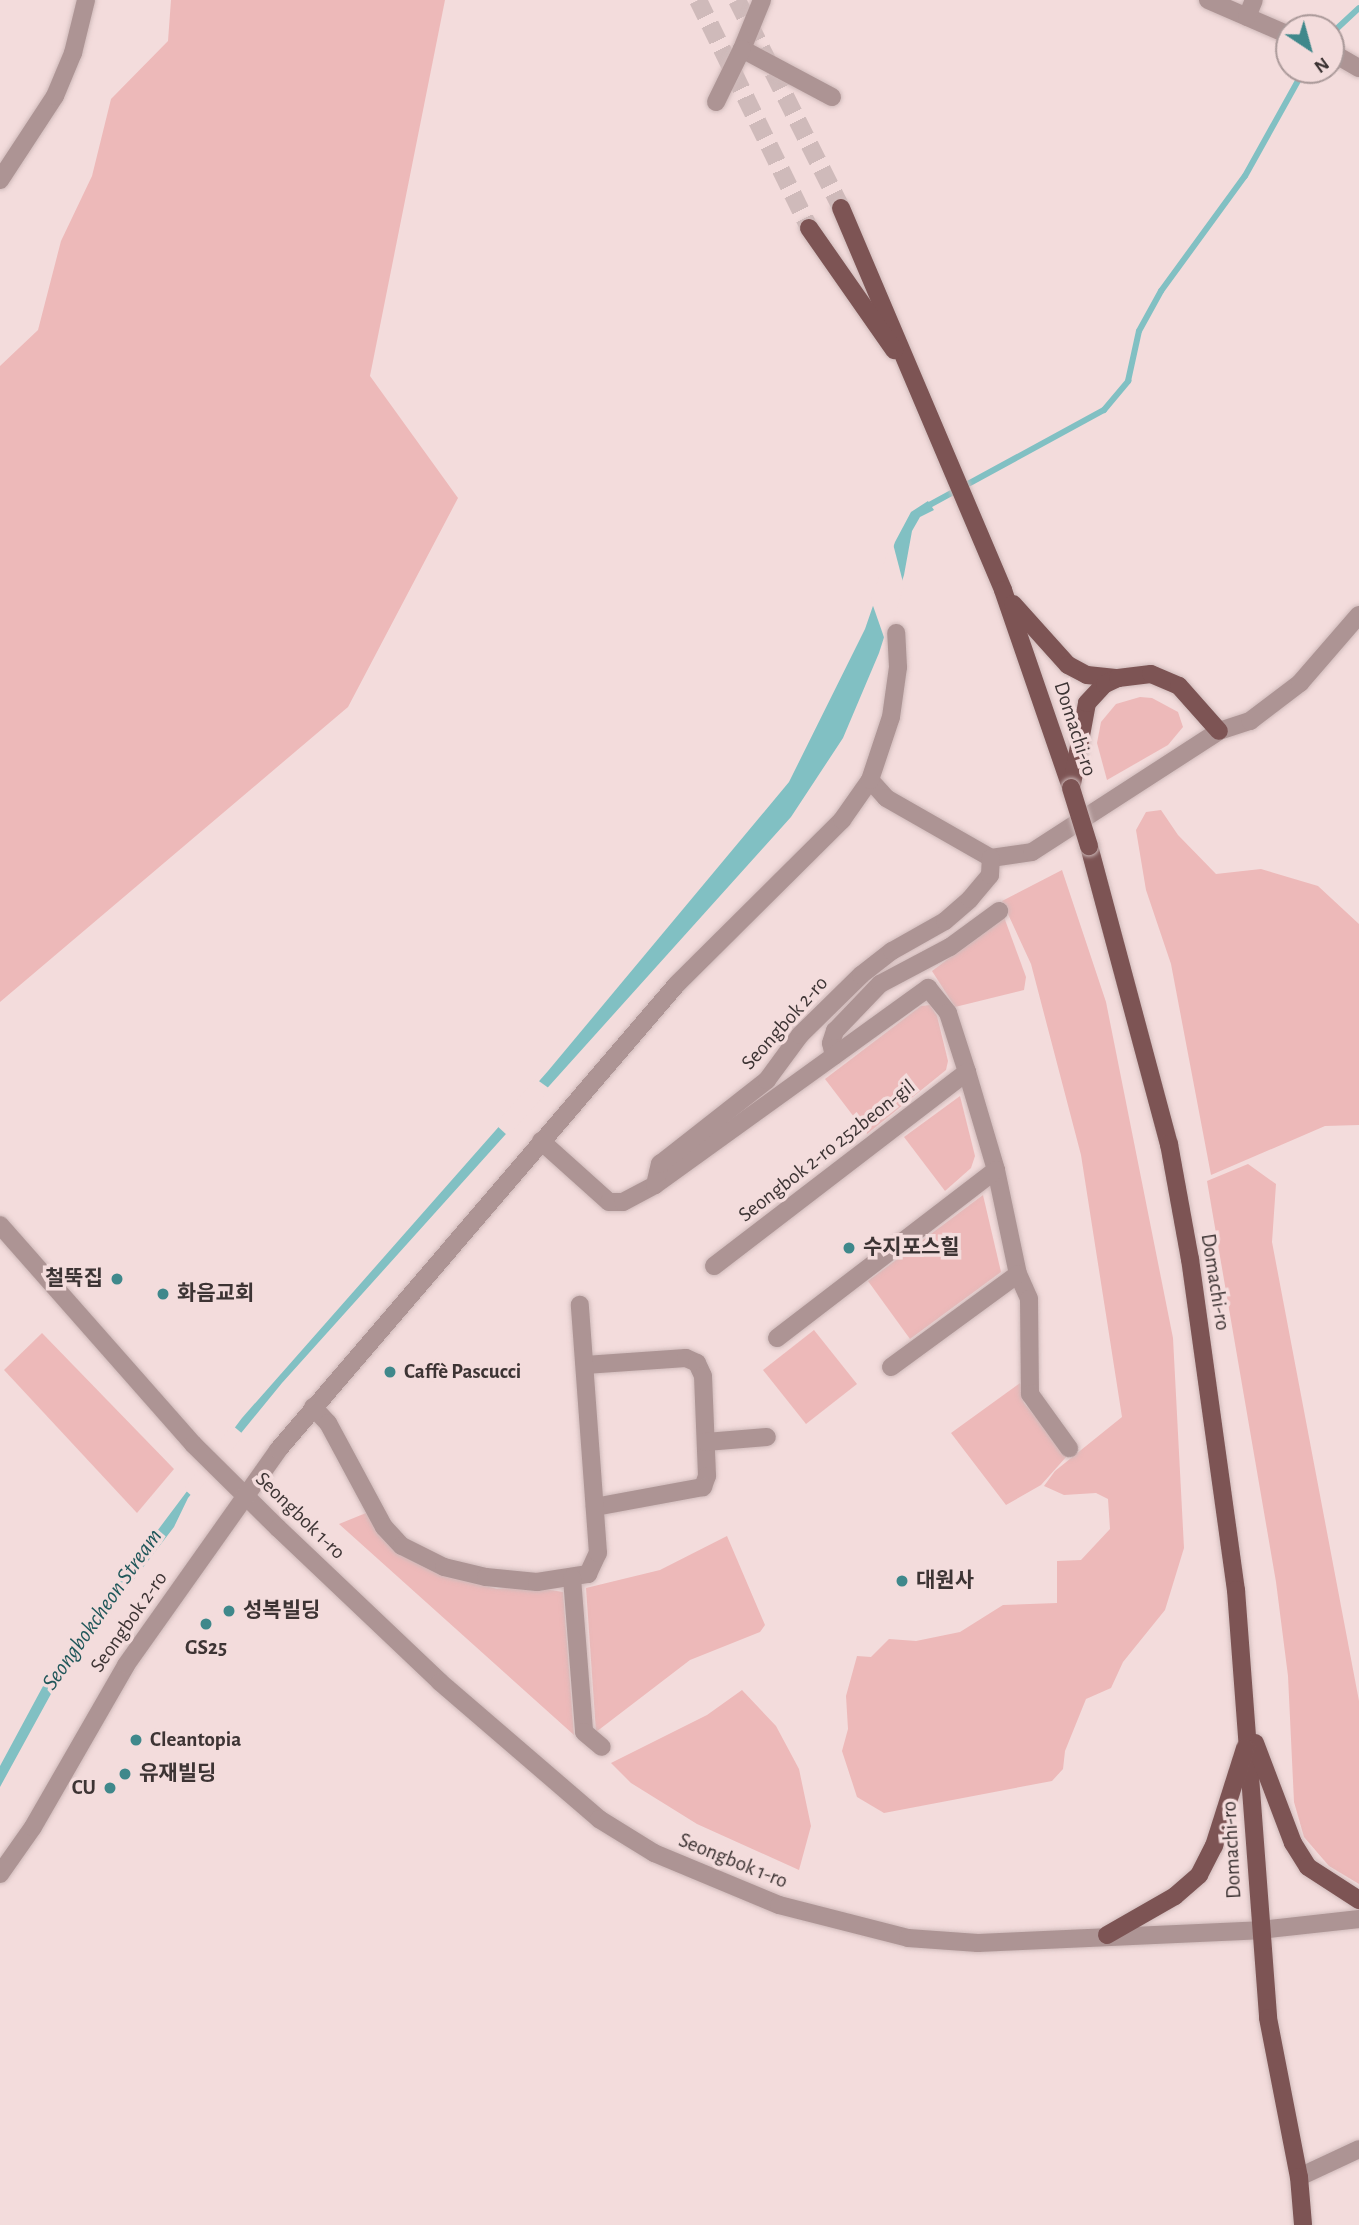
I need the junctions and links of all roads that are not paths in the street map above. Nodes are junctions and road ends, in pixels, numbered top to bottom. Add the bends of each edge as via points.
1 (86, 0) edge
2 (762, 0) edge
3 (1208, 0) edge
4 (1255, 0) edge
5 (1247, 17) junction
6 (1275, 29) edge
7 (742, 49) junction
8 (832, 97) dead end
9 (716, 102) dead end
10 (0, 180) edge
11 (841, 208) tunnel mouth
12 (809, 228) tunnel mouth
13 (916, 382) junction
14 (1003, 590) junction
15 (1359, 615) edge
16 (896, 633) dead end
17 (1118, 678) junction
18 (1219, 732) junction
19 (870, 780) junction
20 (1071, 788) junction
21 (991, 858) junction
22 (999, 911) dead end
23 (910, 968) junction
24 (928, 988) junction
25 (834, 1056) junction
26 (967, 1072) junction
27 (541, 1141) junction
28 (996, 1170) junction
29 (655, 1185) junction
30 (0, 1225) edge
31 (714, 1266) dead end
32 (1018, 1274) junction
33 (580, 1305) dead end
34 (777, 1338) dead end
35 (585, 1365) junction
36 (891, 1367) dead end
37 (313, 1407) junction
38 (767, 1437) dead end
39 (706, 1441) junction
40 (1069, 1448) dead end
41 (245, 1495) junction
42 (595, 1507) junction
43 (572, 1578) junction
44 (1250, 1731) junction
45 (601, 1748) dead end
46 (0, 1874) edge
47 (1359, 1900) edge
48 (1359, 1919) edge
49 (1260, 1930) junction
50 (1107, 1934) junction
51 (1359, 2149) edge
52 (1299, 2177) junction
53 (1303, 2225) edge

1 - 10 street via 73,53 55,96
2 - 7 street
3 - 5 street
4 - 5 street
5 - 6 street
7 - 8 street
7 - 9 street
11 - 13 main road
12 - 13 main road
13 - 14 main road, Domachi-ro
14 - 17 main road via 1068,665 1087,675
14 - 20 main road, Domachi-ro
15 - 18 street via 1300,683 1250,721
16 - 19 street, Seongbok 2-ro via 898,667 891,717
17 - 18 main road via 1151,674 1178,686
17 - 20 main road via 1087,703
18 - 21 street via 1032,852
19 - 21 street via 886,798
19 - 27 street, Seongbok 2-ro via 842,820 677,984
20 - 44 main road, Domachi-ro, bridge via 1169,1144 1236,1590
21 - 29 street, Seongbok 2-ro via 989,875 970,899 945,921 861,975 800,1035 767,1080 660,1164
22 - 23 street via 950,947
23 - 24 street
23 - 25 street via 880,984 835,1031 831,1043
24 - 25 street
24 - 26 street via 948,1013
25 - 29 street
26 - 28 street
26 - 31 street, Seongbok 2-ro 252beon-gil
27 - 29 street via 609,1202 623,1202
27 - 37 street, Seongbok 2-ro
28 - 32 street
28 - 34 street
30 - 41 street, Seongbok 1-ro via 193,1444
32 - 36 street
32 - 40 street via 1029,1299 1030,1394
33 - 35 street
35 - 39 street via 686,1358 697,1363
35 - 42 street
37 - 41 street, Seongbok 2-ro
37 - 43 street via 328,1423 384,1527 402,1546 444,1567 485,1577 537,1582
38 - 39 street
39 - 42 street via 703,1487
41 - 46 street, Seongbok 2-ro via 126,1665 33,1827
41 - 50 street, Seongbok 1-ro via 440,1682 599,1819 654,1853 759,1898 835,1923 908,1938 978,1943
42 - 43 street via 598,1553 587,1574
43 - 45 street via 584,1732
44 - 47 main road via 1293,1843 1308,1867
44 - 49 main road, Domachi-ro
44 - 50 main road via 1230,1802 1199,1875 1175,1896
48 - 49 street, Seongbok 1-ro
49 - 50 street, Seongbok 1-ro
49 - 52 main road, Domachi-ro via 1276,2078
51 - 52 street
52 - 53 main road, Domachi-ro

